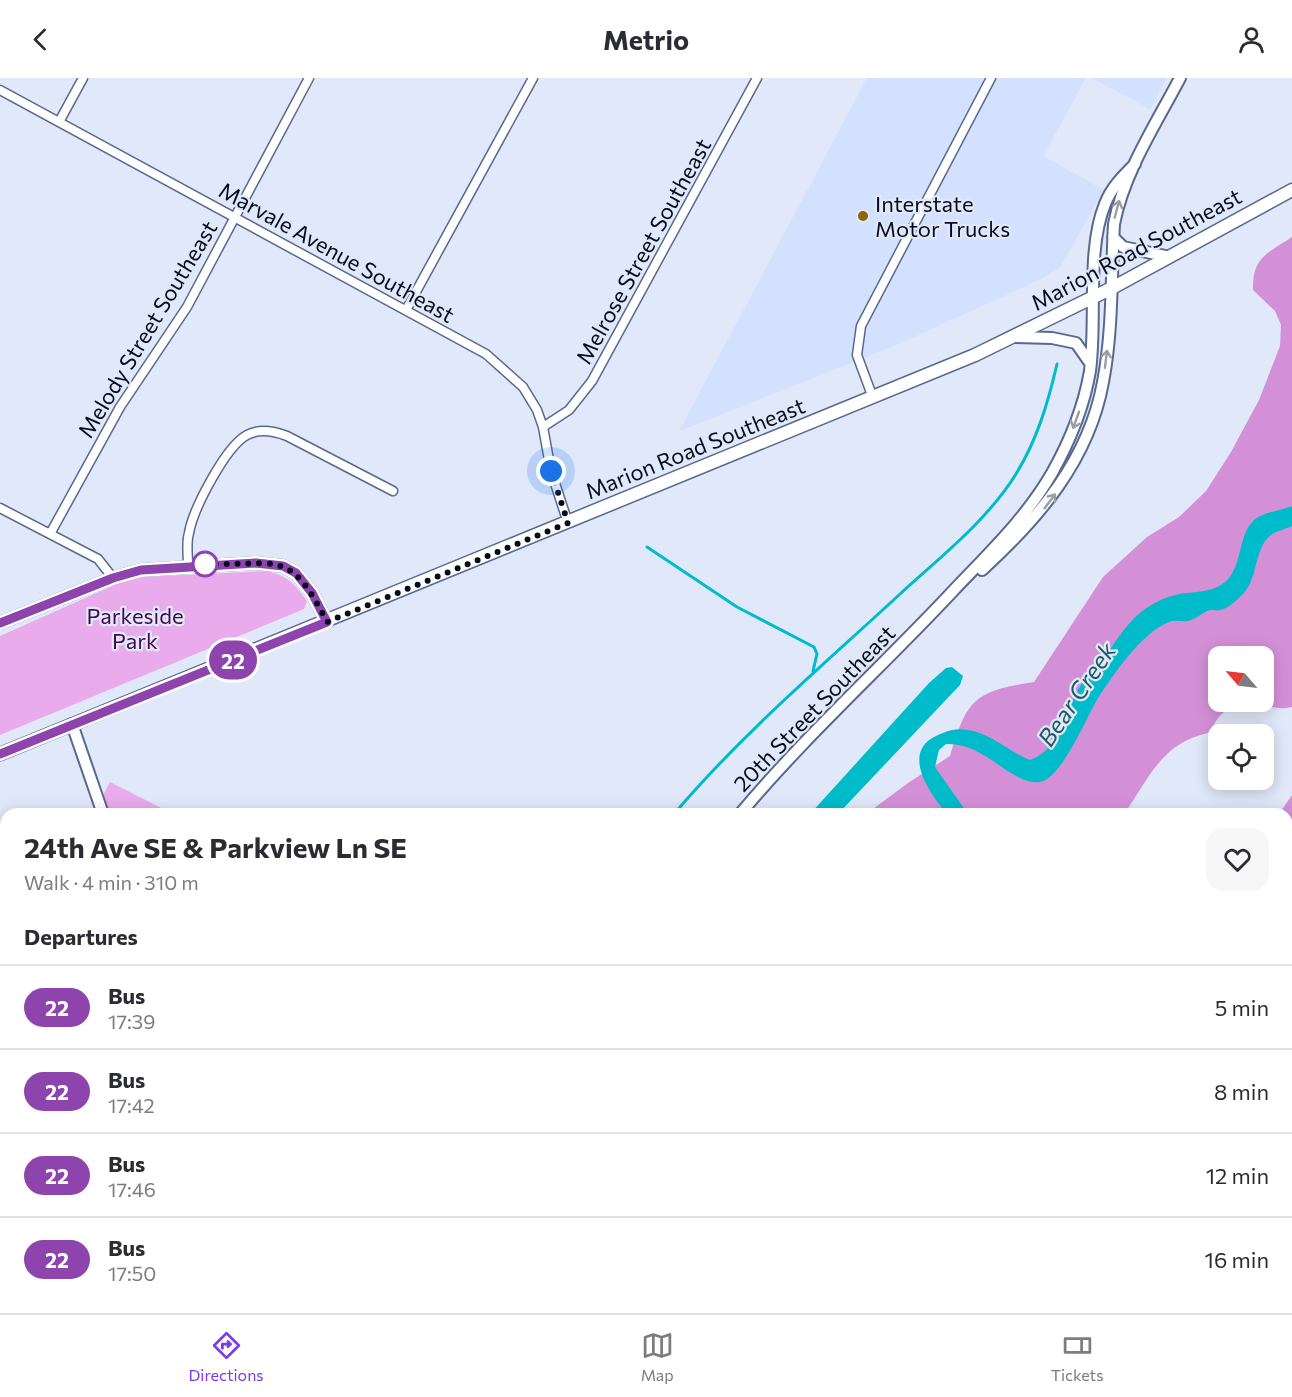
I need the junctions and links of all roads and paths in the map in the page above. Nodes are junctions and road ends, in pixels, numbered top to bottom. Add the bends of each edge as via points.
1 (83, 78) edge
2 (309, 78) edge
3 (533, 78) edge
4 (757, 78) edge
5 (991, 78) edge
6 (1180, 78) edge
7 (0, 90) edge
8 (59, 122) junction
9 (1135, 164) junction
10 (1292, 190) edge
11 (235, 217) junction
12 (1113, 237) junction
13 (1170, 257) junction
14 (1112, 288) junction
15 (1094, 297) junction
16 (406, 310) junction
17 (1014, 337) junction
18 (1090, 363) junction
19 (873, 398) junction
20 (543, 427) junction
21 (393, 491) dead end
22 (0, 508) edge
23 (568, 523) junction
24 (50, 534) junction
25 (188, 565) junction
26 (113, 578) junction
27 (327, 622) junction
28 (0, 623) edge
29 (918, 629) junction
30 (72, 724) junction
31 (0, 754) edge
32 (101, 808) edge
33 (745, 808) edge

1 - 8 street
2 - 11 street, Melody Street Southeast
3 - 16 street
4 - 20 street, Melrose Street Southeast via 592,381 569,410
5 - 19 street via 861,326 857,355
6 - 9 street, 20th Street Southeast
7 - 8 street, Marvale Avenue Southeast
8 - 11 street, Marvale Avenue Southeast
12 -> 9 street, 20th Street Southeast via 1119,202
9 - 15 street, 20th Street Southeast via 1110,193 1101,215
10 - 13 main road, Marion Road Southeast
11 - 16 street, Marvale Avenue Southeast
11 - 24 street, Melody Street Southeast via 181,317 120,407
12 - 13 street via 1124,247
12 - 14 street, 20th Street Southeast
13 - 14 main road, Marion Road Southeast
14 - 15 main road, Marion Road Southeast
29 -> 14 street, 20th Street Southeast via 1018,536 1065,479 1101,393
15 - 17 main road, Marion Road Southeast
15 - 18 street, 20th Street Southeast
16 - 20 street, Marvale Avenue Southeast via 486,354 512,374 529,396
17 - 18 street via 1076,343
17 - 19 main road, Marion Road Southeast
18 -> 29 street, 20th Street Southeast via 1076,420 1038,495 1018,523
19 - 23 main road, Marion Road Southeast
20 - 23 street, Marvale Avenue Southeast via 551,471
21 - 25 street via 287,436 256,432 242,438 229,452 196,513 188,540
22 - 24 street
23 - 27 main road, Marion Road Southeast
24 - 26 street via 98,560
25 - 26 street via 141,570
25 - 27 street via 256,563 290,569 312,593
26 - 28 street
27 - 30 main road, Marion Road Southeast
29 - 33 street, 20th Street Southeast via 820,726
30 - 31 main road, Marion Road Southeast
30 - 32 street

